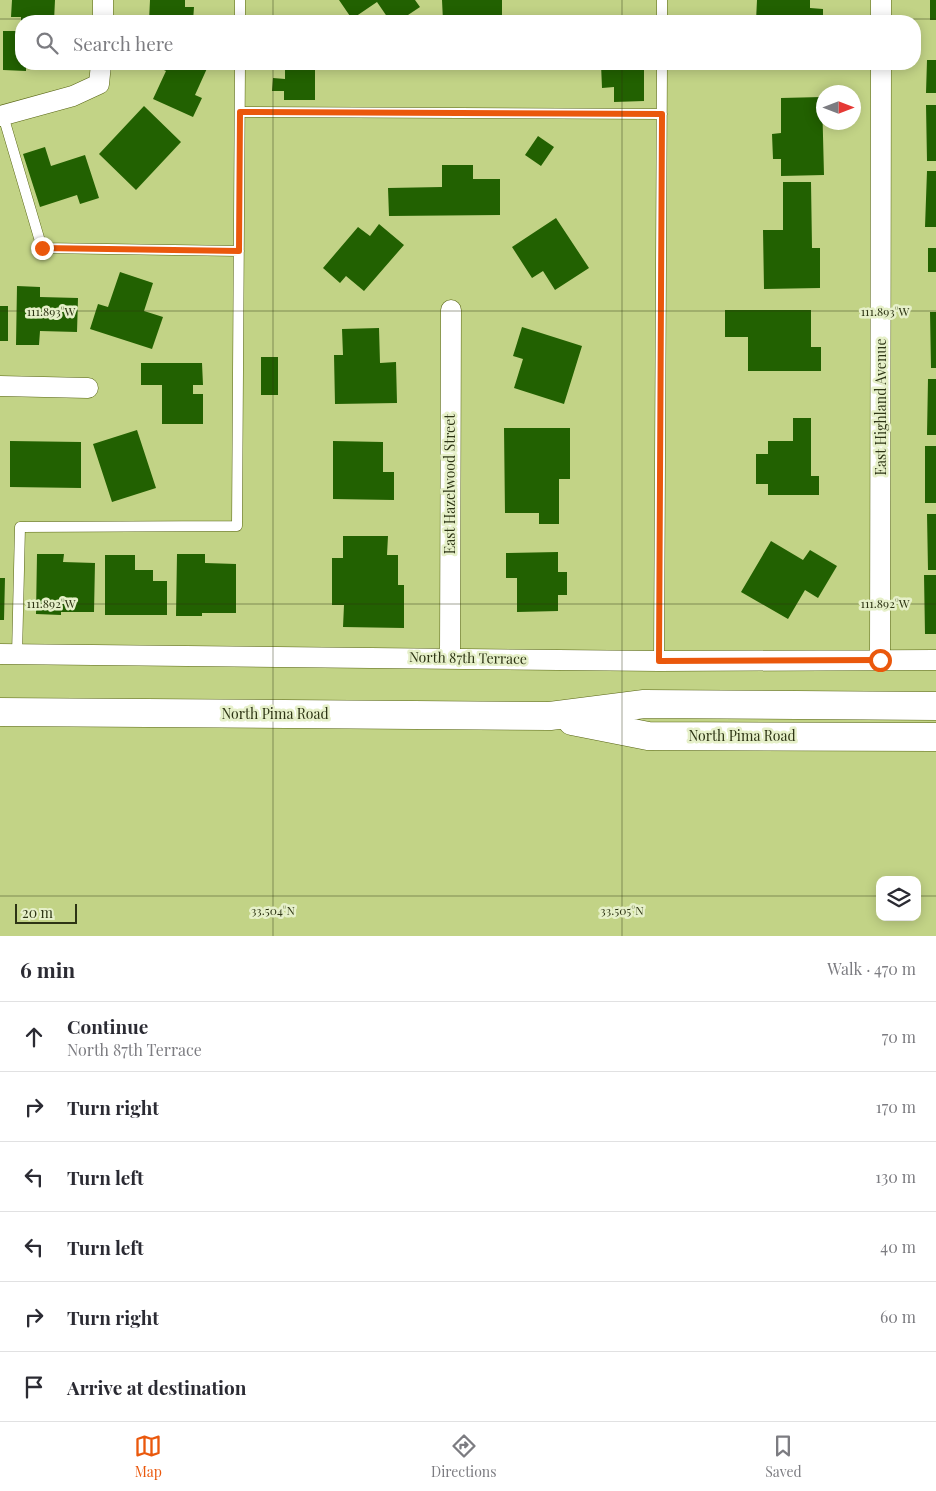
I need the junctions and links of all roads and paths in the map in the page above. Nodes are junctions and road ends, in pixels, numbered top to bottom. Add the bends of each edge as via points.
1 (103, 0) edge
2 (240, 0) edge
3 (662, 0) edge
4 (881, 0) edge
5 (103, 15) edge
6 (240, 15) edge
7 (662, 15) edge
8 (881, 15) edge
9 (100, 70) edge
10 (240, 70) edge
11 (662, 70) edge
12 (881, 70) edge
13 (1, 112) edge
14 (240, 112) junction
15 (662, 114) junction
16 (239, 251) junction
17 (451, 310) dead end
18 (0, 386) edge
19 (88, 388) dead end
20 (9, 654) edge
21 (450, 658) junction
22 (880, 660) junction
23 (936, 660) edge
24 (659, 661) junction
25 (936, 706) edge
26 (0, 712) edge
27 (550, 716) junction
28 (936, 738) edge

1 - 5 street
2 - 6 lane
3 - 7 lane
4 - 8 street
9 - 13 street via 99,84 73,96
10 - 14 lane
11 - 15 lane
12 - 22 street, East Highland Avenue
13 - 16 lane via 42,248
14 - 15 lane
14 - 16 lane
15 - 24 lane
16 - 20 lane via 237,526 20,527
17 - 21 street, East Hazelwood Street
18 - 19 street
20 - 21 street, North 87th Terrace
21 - 24 street, North 87th Terrace
22 - 23 street, North 87th Terrace
22 - 24 street, North 87th Terrace
25 - 27 main road, North Pima Road via 644,704
26 - 27 main road, North Pima Road
27 - 28 main road, North Pima Road via 648,736

